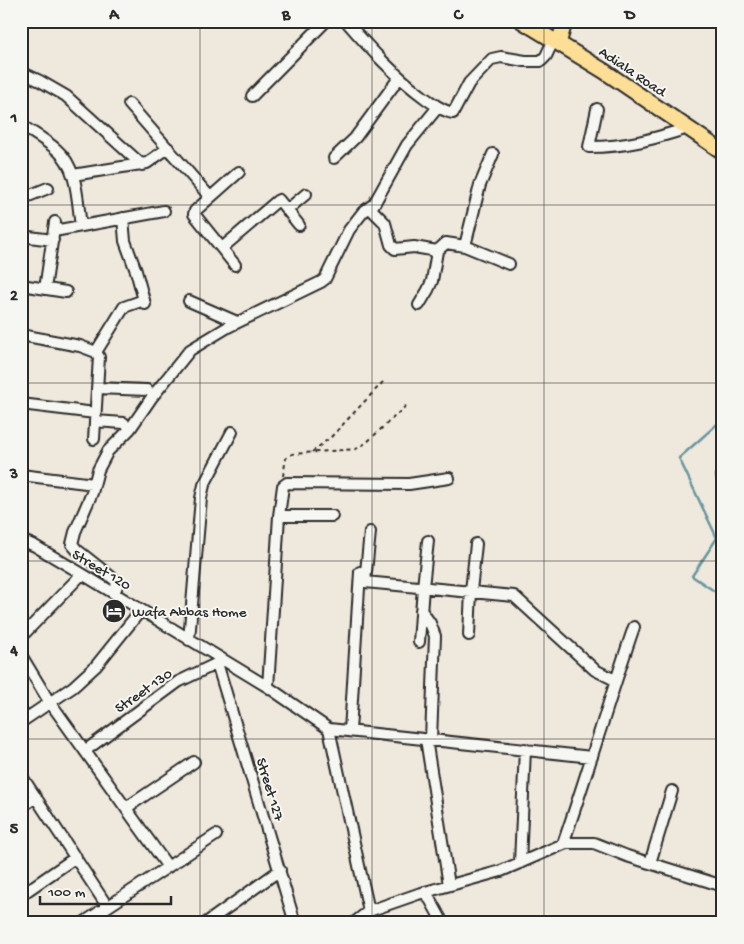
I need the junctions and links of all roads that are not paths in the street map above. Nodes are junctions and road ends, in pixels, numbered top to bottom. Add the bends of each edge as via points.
1 (326, 21) edge
2 (346, 21) edge
3 (522, 21) edge
4 (540, 21) edge
5 (560, 34) edge
6 (21, 72) edge
7 (399, 78) junction
8 (252, 96) dead end
9 (129, 104) dead end
10 (438, 107) junction
11 (597, 109) dead end
12 (21, 126) edge
13 (688, 128) junction
14 (723, 141) edge
15 (168, 148) junction
16 (723, 152) edge
17 (493, 154) dead end
18 (334, 158) dead end
19 (142, 164) junction
20 (239, 172) dead end
21 (73, 175) junction
22 (48, 188) dead end
23 (306, 194) dead end
24 (210, 197) junction
25 (21, 200) edge
26 (370, 208) junction
27 (287, 210) junction
28 (164, 211) dead end
29 (123, 218) junction
30 (299, 225) dead end
31 (81, 226) junction
32 (54, 231) junction
33 (21, 236) edge
34 (465, 246) junction
35 (222, 248) junction
36 (437, 251) junction
37 (509, 264) dead end
38 (235, 265) dead end
39 (21, 286) edge
40 (45, 289) junction
41 (66, 292) dead end
42 (189, 302) dead end
43 (419, 305) dead end
44 (236, 322) junction
45 (21, 335) edge
46 (96, 352) junction
47 (97, 388) junction
48 (148, 390) dead end
49 (21, 404) edge
50 (95, 417) junction
51 (124, 422) dead end
52 (232, 432) dead end
53 (94, 439) dead end
54 (21, 475) edge
55 (448, 478) dead end
56 (94, 484) junction
57 (279, 516) junction
58 (332, 516) dead end
59 (370, 532) dead end
60 (21, 540) edge
61 (428, 541) dead end
62 (476, 544) dead end
63 (361, 558) dead end
64 (82, 574) junction
65 (365, 582) junction
66 (423, 587) junction
67 (471, 591) junction
68 (358, 592) junction
69 (114, 593) junction
70 (141, 610) junction
71 (421, 610) junction
72 (634, 627) dead end
73 (469, 635) dead end
74 (22, 637) edge
75 (189, 640) junction
76 (419, 642) dead end
77 (21, 655) edge
78 (220, 662) junction
79 (615, 680) junction
80 (268, 688) junction
81 (50, 702) junction
82 (21, 722) edge
83 (329, 729) junction
84 (350, 731) junction
85 (429, 739) junction
86 (525, 749) junction
87 (86, 750) junction
88 (592, 757) junction
89 (194, 762) dead end
90 (21, 775) edge
91 (672, 791) dead end
92 (36, 797) junction
93 (21, 807) edge
94 (126, 808) junction
95 (216, 835) dead end
96 (563, 844) junction
97 (76, 857) junction
98 (520, 863) junction
99 (650, 863) junction
100 (168, 867) junction
101 (280, 870) junction
102 (449, 885) junction
103 (723, 886) edge
104 (426, 892) junction
105 (21, 895) edge
106 (104, 908) junction
107 (367, 916) edge
108 (83, 923) edge
109 (108, 923) edge
110 (206, 923) edge
111 (295, 923) edge
112 (354, 923) edge
113 (443, 923) edge

1 - 8 street
2 - 7 street
3 - 5 main road, Adiala Road
4 - 5 main road, Adiala Road
5 - 10 street via 541,61 492,59 469,83 452,114
5 - 13 main road, Adiala Road via 604,70
5 - 14 main road, Adiala Road via 608,62
6 - 19 street via 66,96
7 - 10 street
7 - 18 street via 354,138
9 - 15 street
10 - 26 street via 407,145
11 - 13 street via 589,147 638,143
12 - 21 street via 57,150
13 - 16 main road, Adiala Road
15 - 19 street
15 - 24 street
17 - 34 street via 480,185
19 - 21 street
20 - 24 street
21 - 31 street
22 - 25 street
23 - 27 street
24 - 35 street via 194,214
26 - 36 street via 385,223 395,249 414,247
26 - 44 street via 349,230 325,279
27 - 30 street
27 - 35 street via 277,201
28 - 29 street
29 - 31 street
29 - 46 street via 125,241 145,302 124,307
31 - 32 street
32 - 33 street
32 - 40 street
34 - 36 street via 446,242
34 - 37 street
35 - 38 street
36 - 43 street via 432,281
39 - 40 street
40 - 41 street
42 - 44 street
44 - 56 street via 190,350 130,428 111,446
45 - 46 street
46 - 47 street via 99,357
47 - 48 street
47 - 50 street
49 - 50 street
50 - 51 street
50 - 53 street
52 - 75 street via 204,485 201,498
54 - 56 street
55 - 57 street via 409,484 288,483 283,486
56 - 69 street via 72,544 115,580
57 - 58 street
57 - 80 street
59 - 65 street
60 - 64 street, Street 120
61 - 66 street
62 - 67 street
63 - 68 street
64 - 69 street, Street 120
64 - 74 street
65 - 66 street
65 - 68 street
66 - 67 street
66 - 71 street
67 - 73 street
67 - 79 street via 514,596 595,670
68 - 84 street
69 - 70 street, Street 120
70 - 75 street, Street 120
70 - 81 street via 96,666
71 - 76 street
71 - 85 street via 435,636
72 - 79 street
75 - 78 street, Street 120
77 - 81 street
78 - 80 street, Street 120
78 - 87 street, Street 130 via 178,682
78 - 101 street, Street 127
79 - 88 street
80 - 83 street, Street 120
81 - 82 street
81 - 87 street
83 - 84 street
83 - 107 street
84 - 85 street
85 - 86 street
85 - 102 street
86 - 88 street
86 - 98 street
87 - 94 street
88 - 96 street
89 - 94 street
90 - 92 street
91 - 99 street
92 - 93 street
92 - 97 street
94 - 100 street
95 - 100 street
96 - 98 street
96 - 99 street via 594,843
97 - 105 street
97 - 106 street
98 - 102 street
99 - 103 street
100 - 106 street
101 - 110 street
101 - 111 street, Street 127
102 - 104 street
104 - 107 street
104 - 113 street
106 - 108 street
106 - 109 street
107 - 112 street

